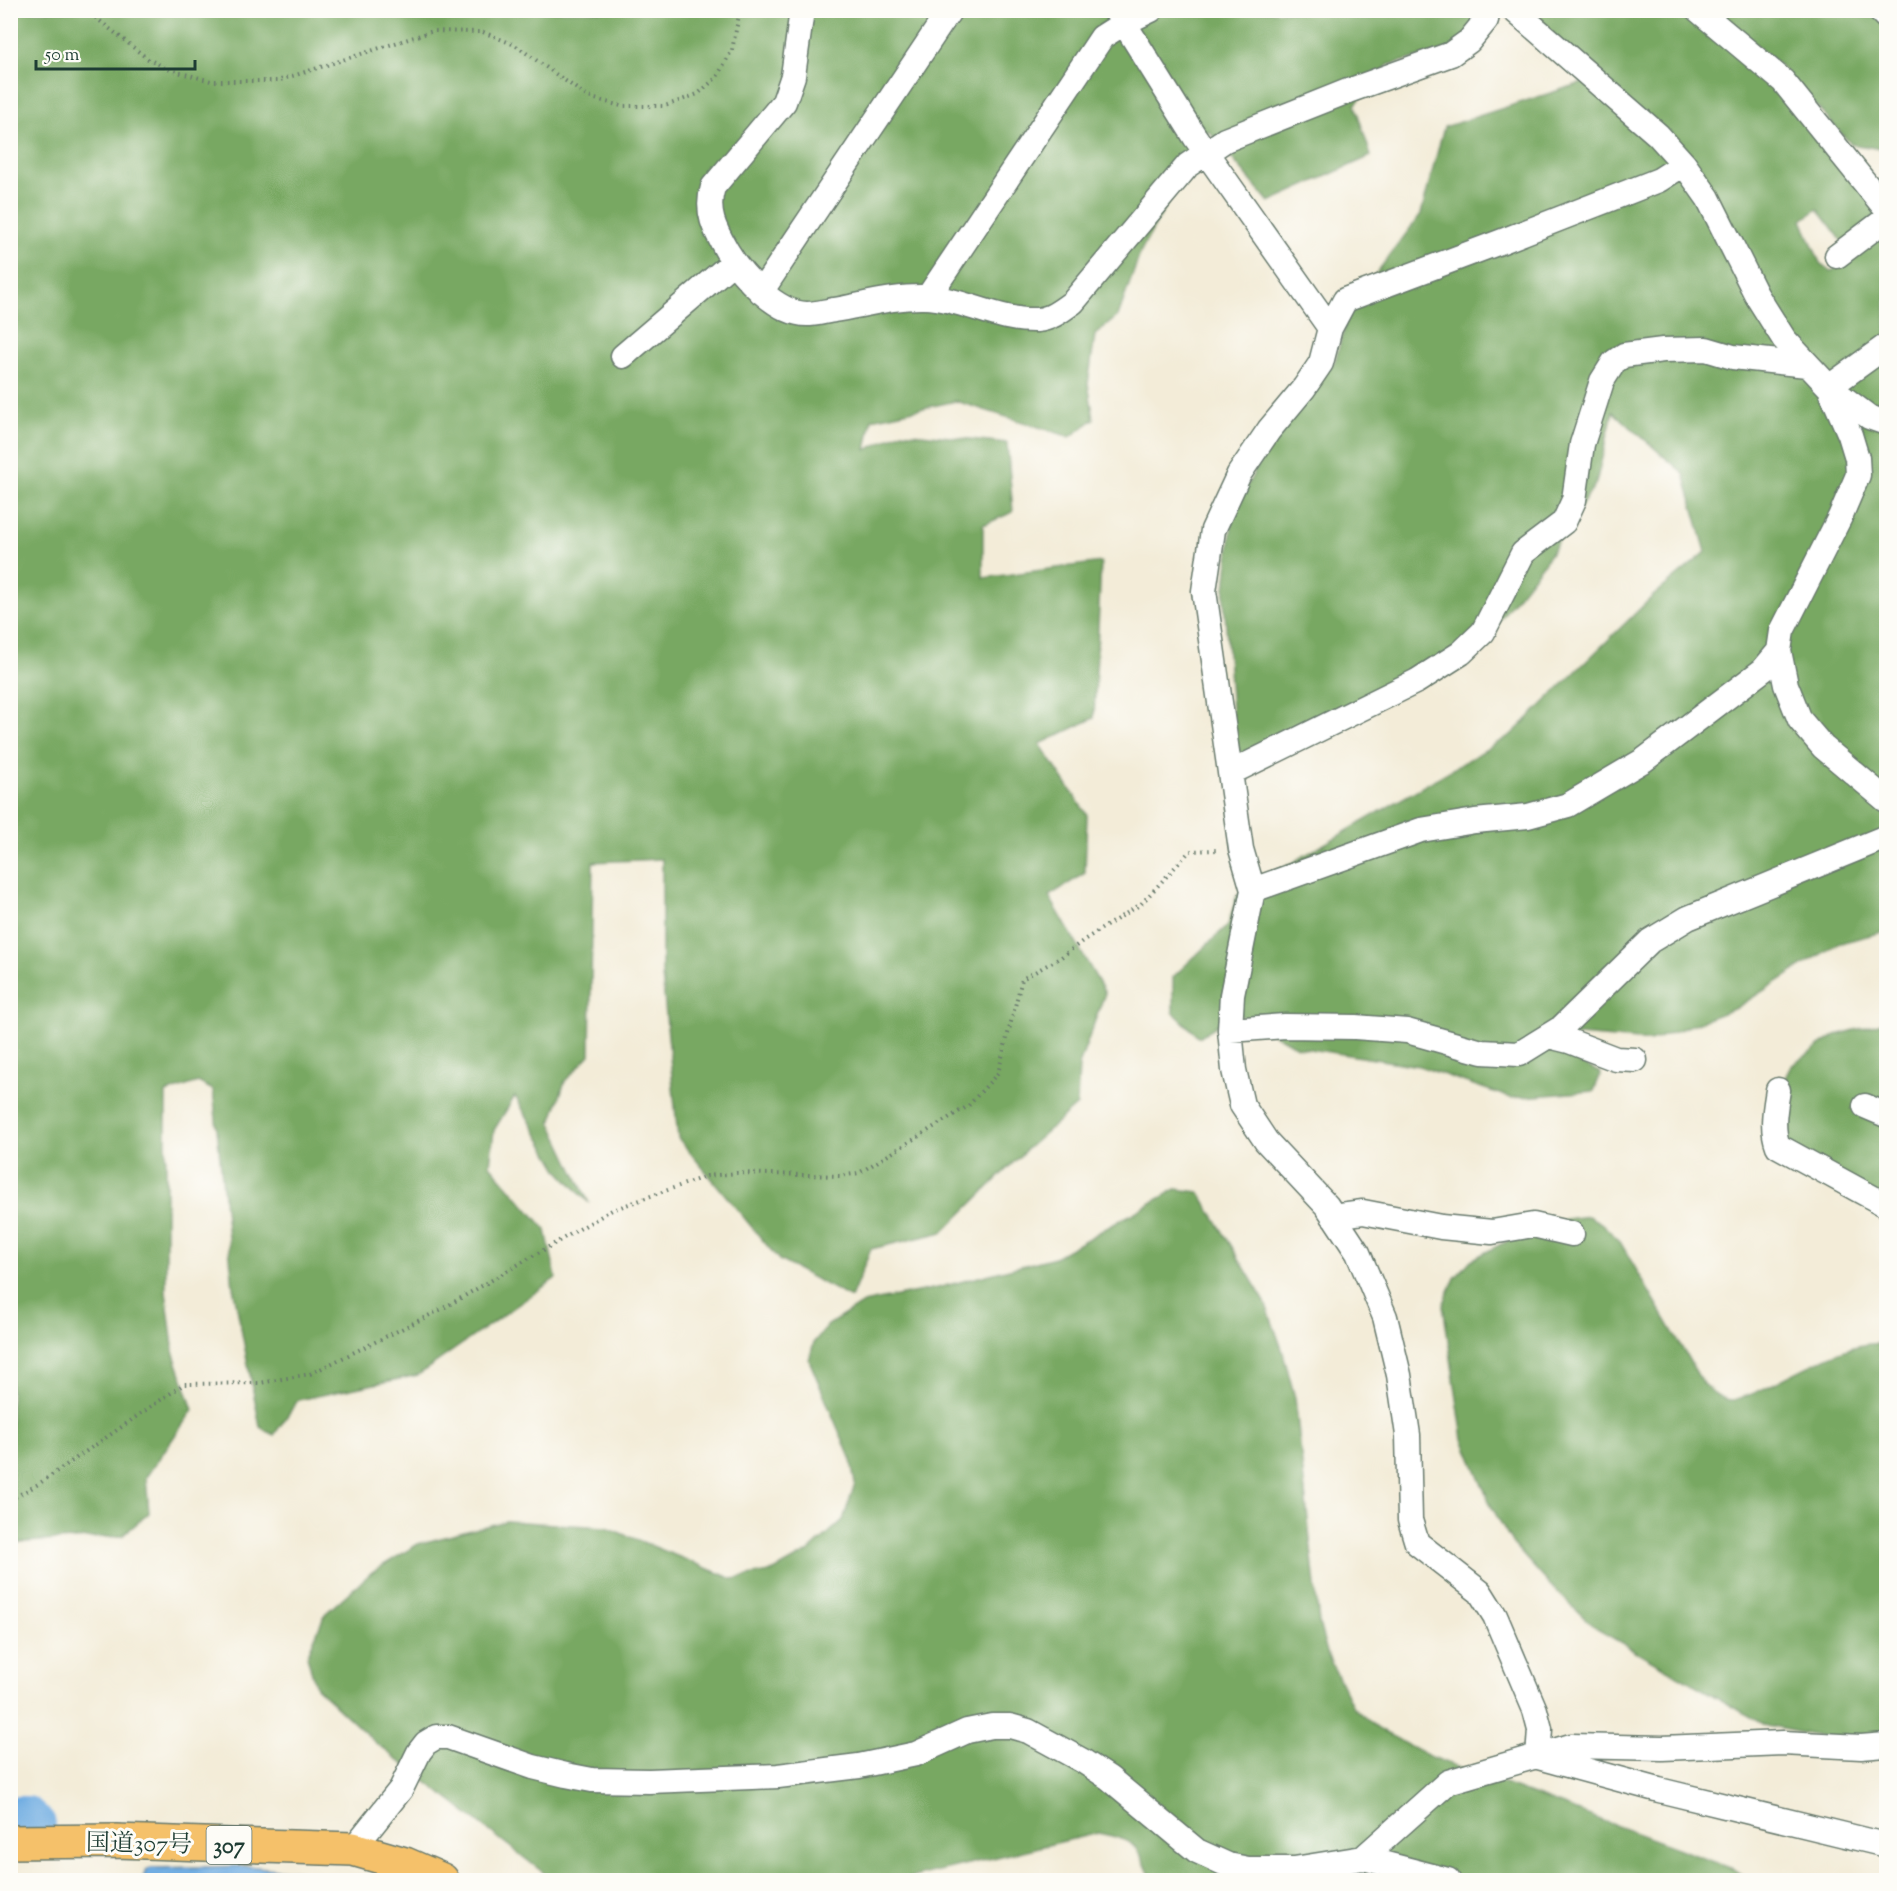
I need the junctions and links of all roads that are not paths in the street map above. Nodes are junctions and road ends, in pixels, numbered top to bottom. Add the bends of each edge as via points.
1 (802, 10) edge
2 (950, 10) edge
3 (1151, 10) edge
4 (1488, 10) edge
5 (1514, 10) edge
6 (1698, 10) edge
7 (1879, 10) edge
8 (1120, 17) edge
9 (1887, 17) edge
10 (1206, 152) junction
11 (1684, 164) junction
12 (1887, 209) edge
13 (1887, 219) edge
14 (1837, 256) dead end
15 (733, 262) junction
16 (761, 292) junction
17 (928, 297) junction
18 (1330, 328) junction
19 (1887, 346) edge
20 (623, 356) dead end
21 (1807, 365) junction
22 (1829, 387) junction
23 (1887, 423) edge
24 (1779, 651) junction
25 (1230, 773) junction
26 (1887, 800) edge
27 (1887, 837) edge
28 (1253, 890) junction
29 (1230, 1030) junction
30 (1549, 1036) junction
31 (1635, 1060) dead end
32 (1778, 1090) dead end
33 (1887, 1205) edge
34 (1334, 1216) junction
35 (1572, 1234) dead end
36 (1887, 1745) edge
37 (1538, 1757) junction
38 (10, 1842) edge
39 (1887, 1845) edge
40 (353, 1849) junction
41 (1363, 1858) junction
42 (442, 1881) edge
43 (1448, 1881) edge

1 - 15 street via 793,76 784,102 713,188 708,202 716,232
2 - 16 street
3 - 8 street
4 - 10 street via 1486,20 1469,42 1451,54 1225,140
5 - 11 street via 1658,135
6 - 12 street via 1783,81
7 - 9 street
8 - 10 street
8 - 17 street via 1102,37
10 - 17 street via 1188,165 1073,302 1056,314 1038,320 1018,318
10 - 18 street
11 - 18 street via 1648,184 1345,300
11 - 21 street via 1708,198 1756,296 1784,339
13 - 14 street
15 - 16 street
15 - 20 street
16 - 17 street via 783,308 806,315
18 - 25 street via 1321,363 1239,474 1213,530 1204,591
19 - 22 street
21 - 22 street
21 - 25 street via 1733,357 1706,349 1624,355 1614,362 1602,381 1582,444 1574,500 1564,522 1523,553 1483,632 1461,653 1417,681
22 - 23 street via 1869,417
22 - 24 street via 1850,435 1858,475 1782,631
24 - 26 street via 1786,685 1800,720 1823,747
24 - 28 street via 1763,670 1653,754 1568,805 1528,816 1421,830
25 - 28 street via 1241,849
27 - 30 street via 1679,923 1650,941
28 - 29 street via 1232,994
29 - 30 street via 1285,1026 1396,1030 1482,1052 1519,1054
29 - 34 street via 1242,1105 1266,1142
30 - 31 street via 1616,1059
32 - 33 street via 1774,1135 1778,1146
34 - 35 street via 1363,1212 1441,1227 1492,1232 1533,1225
34 - 37 street via 1358,1253 1385,1317 1408,1435 1410,1520 1417,1543 1480,1592 1495,1616 1535,1710 1540,1729
36 - 37 street via 1571,1746
37 - 39 street
37 - 41 street via 1448,1782
38 - 40 highway, 国道307号 / 307 via 116,1841
40 - 41 street via 401,1789 419,1752 436,1737 448,1737 566,1775 592,1780 649,1781 778,1776 860,1766 916,1754 967,1731 1010,1726 1028,1731 1109,1779 1213,1860 1248,1869 1282,1869
40 - 42 highway, 国道307号 / 307 via 405,1864
41 - 43 street

